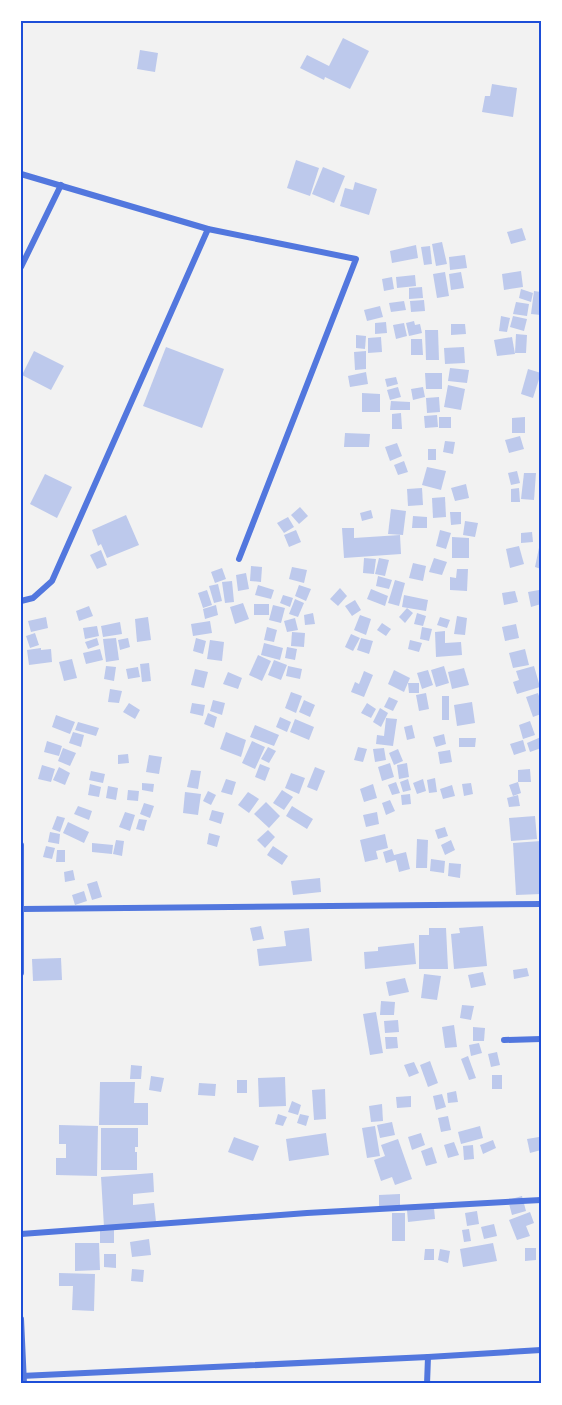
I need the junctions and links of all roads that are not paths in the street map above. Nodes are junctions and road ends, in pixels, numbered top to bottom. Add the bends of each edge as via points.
1 (21, 174) edge
2 (61, 185) junction
3 (208, 229) junction
4 (21, 267) edge
5 (239, 560) dead end
6 (21, 601) edge
7 (21, 845) edge
8 (541, 904) edge
9 (22, 909) edge
10 (21, 973) edge
11 (541, 1039) edge
12 (504, 1040) dead end
13 (541, 1200) edge
14 (21, 1234) edge
15 (21, 1319) edge
16 (541, 1350) edge
17 (428, 1357) junction
18 (23, 1376) edge
19 (24, 1384) edge
20 (427, 1384) edge

1 - 2 street
2 - 3 street
2 - 4 street
3 - 5 street via 356,258
3 - 6 street via 52,581 33,598
7 - 9 street
8 - 9 street
9 - 10 street
11 - 12 street
13 - 14 street
15 - 18 street
16 - 17 street
17 - 18 street
17 - 20 street
18 - 19 street

